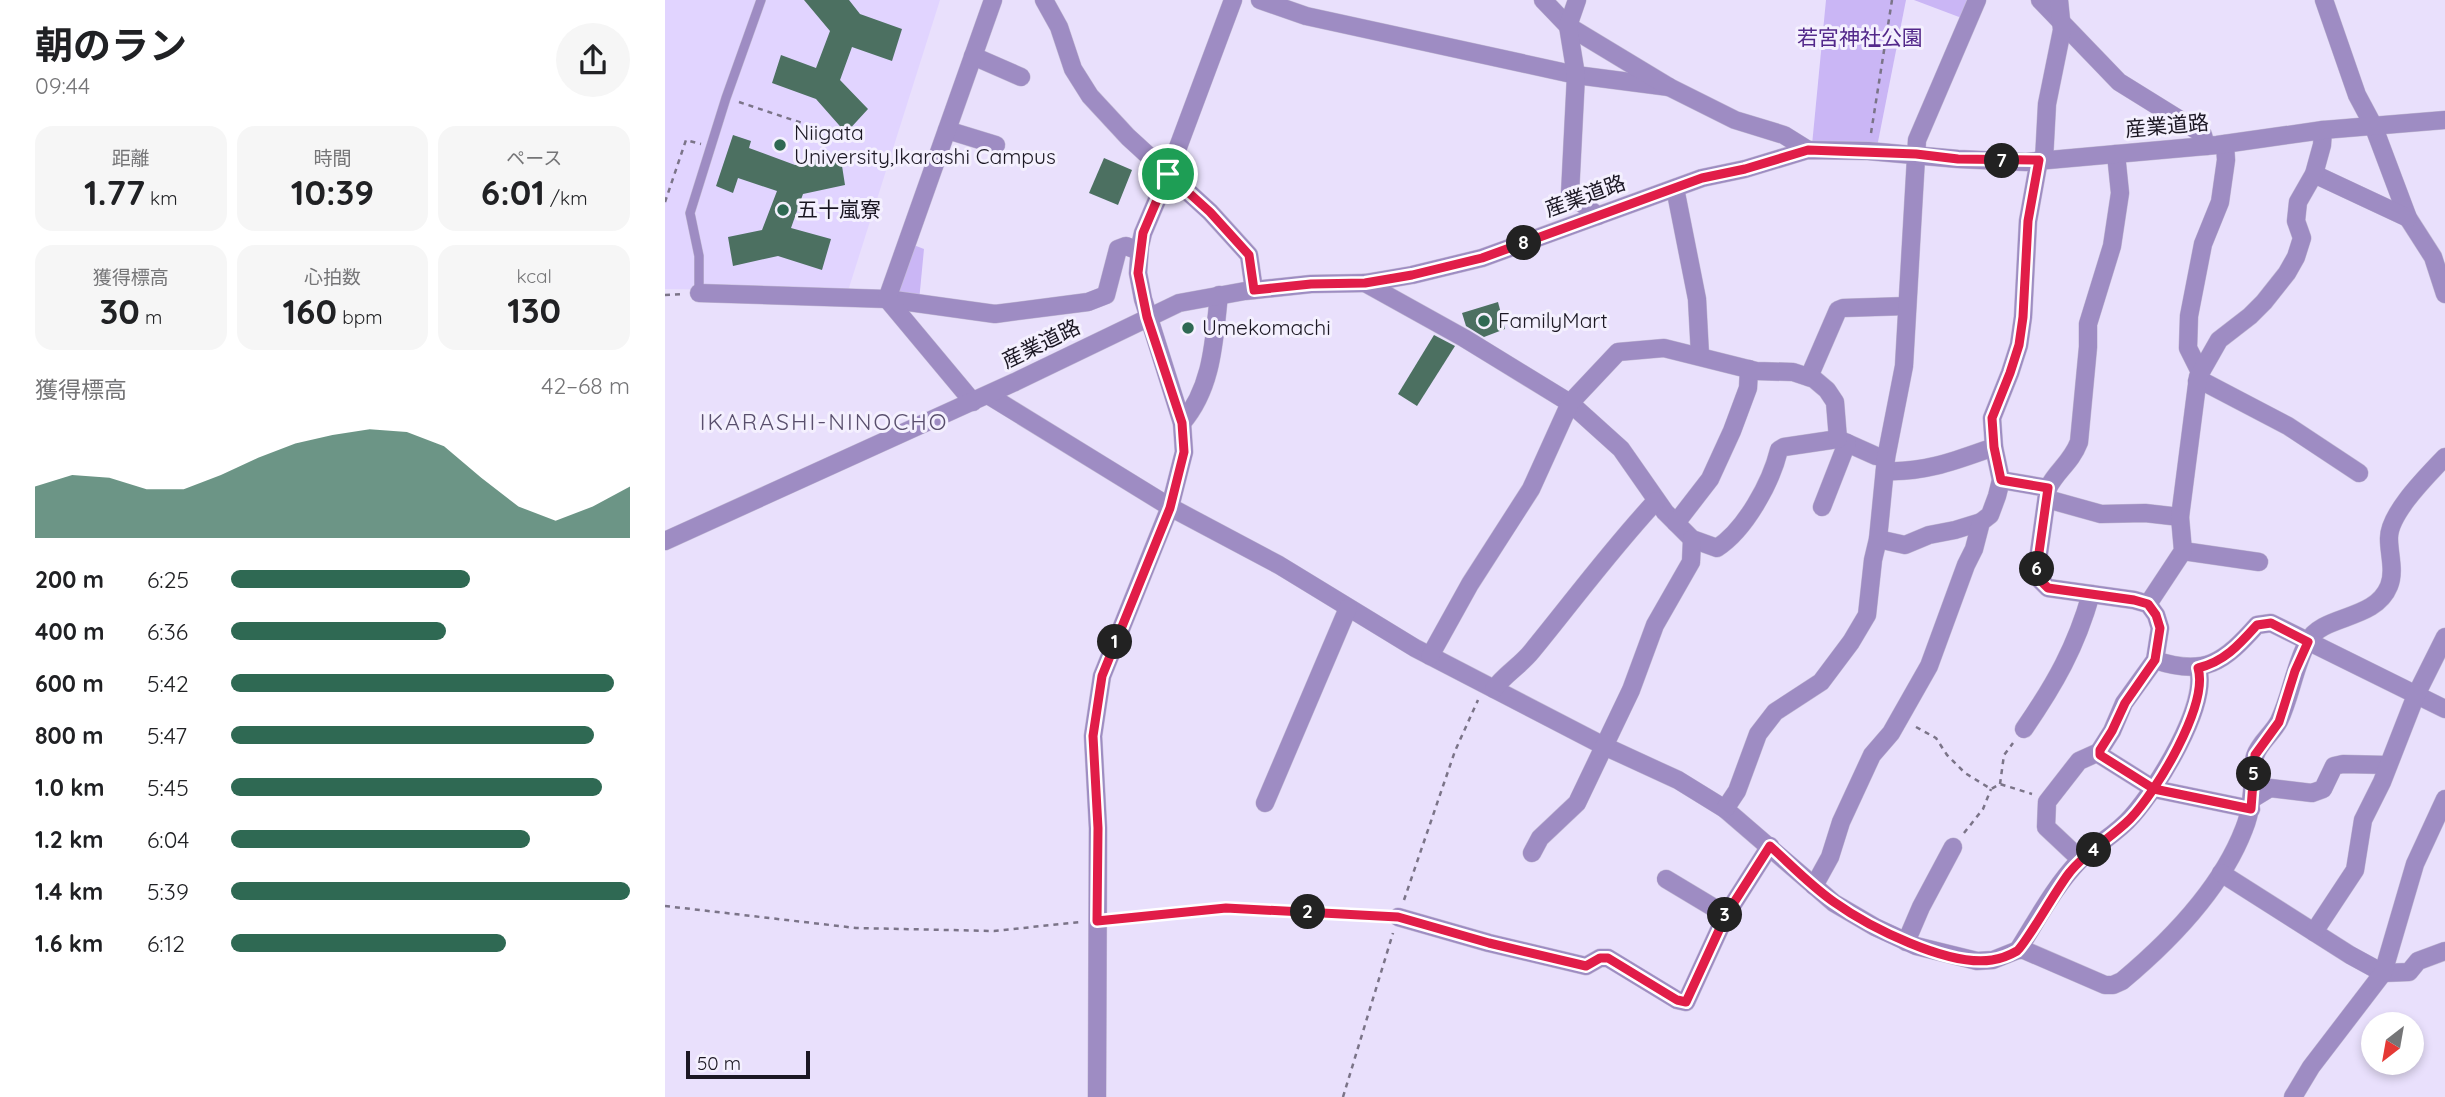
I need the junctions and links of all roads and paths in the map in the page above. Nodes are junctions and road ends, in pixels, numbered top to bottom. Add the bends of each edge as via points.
1 (761, 0) edge
2 (993, 0) edge
3 (1044, 0) edge
4 (1233, 0) edge
5 (1259, 0) edge
6 (1543, 0) edge
7 (1577, 0) edge
8 (1892, 0) edge
9 (1977, 0) edge
10 (2040, 0) edge
11 (2059, 0) edge
12 (2324, 0) edge
13 (2062, 22) junction
14 (1568, 26) junction
15 (973, 56) junction
16 (1576, 75) junction
17 (1021, 77) dead end
18 (1669, 87) junction
19 (726, 98) junction
20 (2445, 120) edge
21 (805, 124) dead end
22 (2373, 125) junction
23 (947, 130) junction
24 (2323, 130) junction
25 (2224, 144) junction
26 (996, 145) dead end
27 (711, 146) junction
28 (2206, 146) junction
29 (1808, 150) junction
30 (1868, 151) junction
31 (1916, 154) junction
32 (2116, 154) junction
33 (2042, 160) junction
34 (1168, 174) junction
35 (2314, 174) junction
36 (1675, 188) junction
37 (665, 202) edge
38 (1598, 216) junction
39 (2408, 218) junction
40 (1139, 251) junction
41 (1365, 283) junction
42 (1254, 290) junction
43 (699, 293) joint
44 (2445, 294) edge
45 (1219, 295) junction
46 (887, 299) junction
47 (1907, 306) junction
48 (1147, 317) junction
49 (1700, 355) junction
50 (1749, 369) junction
51 (1809, 377) junction
52 (2199, 377) junction
53 (980, 398) junction
54 (1570, 403) junction
55 (1182, 423) junction
56 (1842, 441) junction
57 (1994, 447) junction
58 (2445, 457) edge
59 (1885, 464) junction
60 (2359, 473) dead end
61 (2001, 480) junction
62 (2048, 494) junction
63 (1656, 501) junction
64 (1822, 507) dead end
65 (1170, 508) junction
66 (2180, 517) junction
67 (1982, 522) junction
68 (1676, 523) junction
69 (1692, 539) junction
70 (1878, 539) junction
71 (665, 541) edge
72 (2183, 551) junction
73 (2259, 562) dead end
74 (2091, 594) junction
75 (2148, 604) junction
76 (1348, 608) junction
77 (2445, 637) edge
78 (2308, 642) junction
79 (1430, 656) junction
80 (2155, 660) junction
81 (2198, 668) junction
82 (1489, 687) junction
83 (2416, 695) junction
84 (2445, 709) edge
85 (1899, 718) junction
86 (2024, 729) joint
87 (1604, 746) junction
88 (2099, 752) junction
89 (2388, 765) junction
90 (2000, 784) junction
91 (1991, 789) junction
92 (2154, 789) junction
93 (2445, 799) edge
94 (2047, 802) junction
95 (1265, 803) dead end
96 (2251, 804) junction
97 (1725, 809) junction
98 (1770, 846) junction
99 (1954, 846) joint
100 (1532, 853) dead end
101 (2080, 859) junction
102 (2221, 873) junction
103 (1666, 879) dead end
104 (1814, 886) junction
105 (665, 905) edge
106 (1726, 915) junction
107 (1398, 917) junction
108 (1097, 921) junction
109 (2314, 932) junction
110 (1906, 942) junction
111 (2018, 950) junction
112 (2445, 951) edge
113 (2383, 973) junction
114 (1097, 1097) edge
115 (1343, 1097) edge
116 (2293, 1097) edge

1 - 19 lane
2 - 15 street
3 - 34 street via 1073,69 1090,96
4 - 34 street
5 - 16 street via 1306,16
6 - 14 street
7 - 14 street
8 - 30 path
9 - 31 street via 1917,140
10 - 13 street
11 - 13 street
12 - 22 street via 2357,95
13 - 28 street via 2119,82 2198,131
13 - 33 street
14 - 16 street
14 - 18 street
15 - 17 street
15 - 23 street
16 - 18 street
16 - 38 street via 1570,194
18 - 29 street via 1735,120 1784,135
19 - 21 path
19 - 27 lane
20 - 22 street, 産業道路
22 - 24 street, 産業道路
22 - 39 street
23 - 26 street
23 - 46 street
24 - 25 street, 産業道路
24 - 35 street
25 - 28 street, 産業道路
25 - 52 street via 2227,160 2222,191 2203,244 2189,316 2188,348
27 - 37 path via 687,140
27 - 43 lane via 690,214 699,256
28 - 32 street, 産業道路
29 - 30 street, 産業道路
29 - 36 street, 産業道路
30 - 31 street, 産業道路
31 - 33 street, 産業道路
31 - 47 street
32 - 33 street, 産業道路
32 - 62 street via 2120,193 2112,246 2088,324 2079,442 2073,457 2052,480
33 - 57 street via 2028,221 2022,326 1992,418
34 - 40 street
34 - 42 street via 1249,255
35 - 39 street
35 - 52 street via 2298,202 2296,220 2302,238 2287,274 2250,316 2219,340
36 - 38 street, 産業道路
36 - 49 street via 1697,299
38 - 41 street, 産業道路 via 1482,258
39 - 44 street via 2433,257
40 - 46 street via 1126,246 1118,249 1106,295 1089,302 995,314
40 - 48 street via 1138,273
41 - 42 street, 産業道路
41 - 54 street
42 - 45 street, 産業道路
43 - 46 street
45 - 48 street, 産業道路 via 1179,303
45 - 55 street via 1204,389
46 - 53 street
47 - 51 street via 1838,310
47 - 59 street via 1904,366
48 - 53 street, 産業道路
48 - 55 street
49 - 50 street
49 - 54 street via 1664,348 1618,352
50 - 51 street
50 - 68 street via 1748,388 1710,479
51 - 56 street via 1835,402
52 - 60 street via 2288,426
52 - 66 street
53 - 65 street
53 - 71 street, 産業道路
54 - 63 street via 1621,449
54 - 79 street via 1531,489
55 - 65 street via 1184,452
56 - 59 street
56 - 64 street
56 - 69 street via 1779,450 1764,490 1724,543 1717,548
57 - 59 street via 1923,470
57 - 61 street
58 - 78 street via 2407,498 2389,530 2390,584 2382,598
59 - 70 street
61 - 62 street
61 - 67 street via 1990,515
62 - 66 street via 2101,514
62 - 74 street via 2039,579 2048,588
63 - 68 street
63 - 82 street via 1524,662
65 - 76 street via 1279,565
65 - 108 street via 1102,676 1093,736
66 - 72 street
67 - 70 street via 1905,545
67 - 85 street via 1929,666
68 - 69 street
69 - 87 street via 1691,562 1655,625
70 - 97 street via 1867,615 1821,682 1775,712 1758,734 1737,791
72 - 73 street
72 - 75 street
74 - 75 street
74 - 86 street via 2062,672
75 - 80 street via 2160,628
76 - 79 street
76 - 95 street
77 - 83 street
78 - 81 street via 2263,623 2230,654
78 - 83 street
78 - 96 street via 2279,722 2255,755
79 - 82 street
80 - 81 street
80 - 88 street
81 - 92 street via 2199,688 2192,713
82 - 87 street
82 - 107 path via 1455,751
83 - 84 street
83 - 89 street
85 - 91 path via 1936,738 1965,773
85 - 104 street via 1872,755 1841,822 1831,857
86 - 90 path via 2004,755
87 - 97 street via 1678,780
87 - 100 street via 1577,803 1540,838
88 - 92 street
88 - 94 street via 2080,761
89 - 96 street via 2335,766 2323,789 2312,793 2270,788
89 - 109 street via 2363,820 2355,870
90 - 91 path
90 - 94 path
91 - 99 path via 1983,809
92 - 96 street
92 - 101 street via 2108,840
93 - 113 street via 2415,864
94 - 101 street via 2046,827
96 - 102 street via 2244,830
97 - 98 street
98 - 104 street
98 - 106 street
99 - 110 street
101 - 111 street
102 - 109 street
102 - 111 street via 2183,923 2113,985
103 - 106 street
104 - 110 street via 1834,903
105 - 108 path via 856,928 994,931
106 - 107 street via 1686,1002 1608,958 1586,966
107 - 108 path via 1226,908
107 - 115 path
108 - 114 street
109 - 113 street
110 - 111 street via 1977,961
112 - 113 street via 2418,961 2409,972
113 - 116 street

